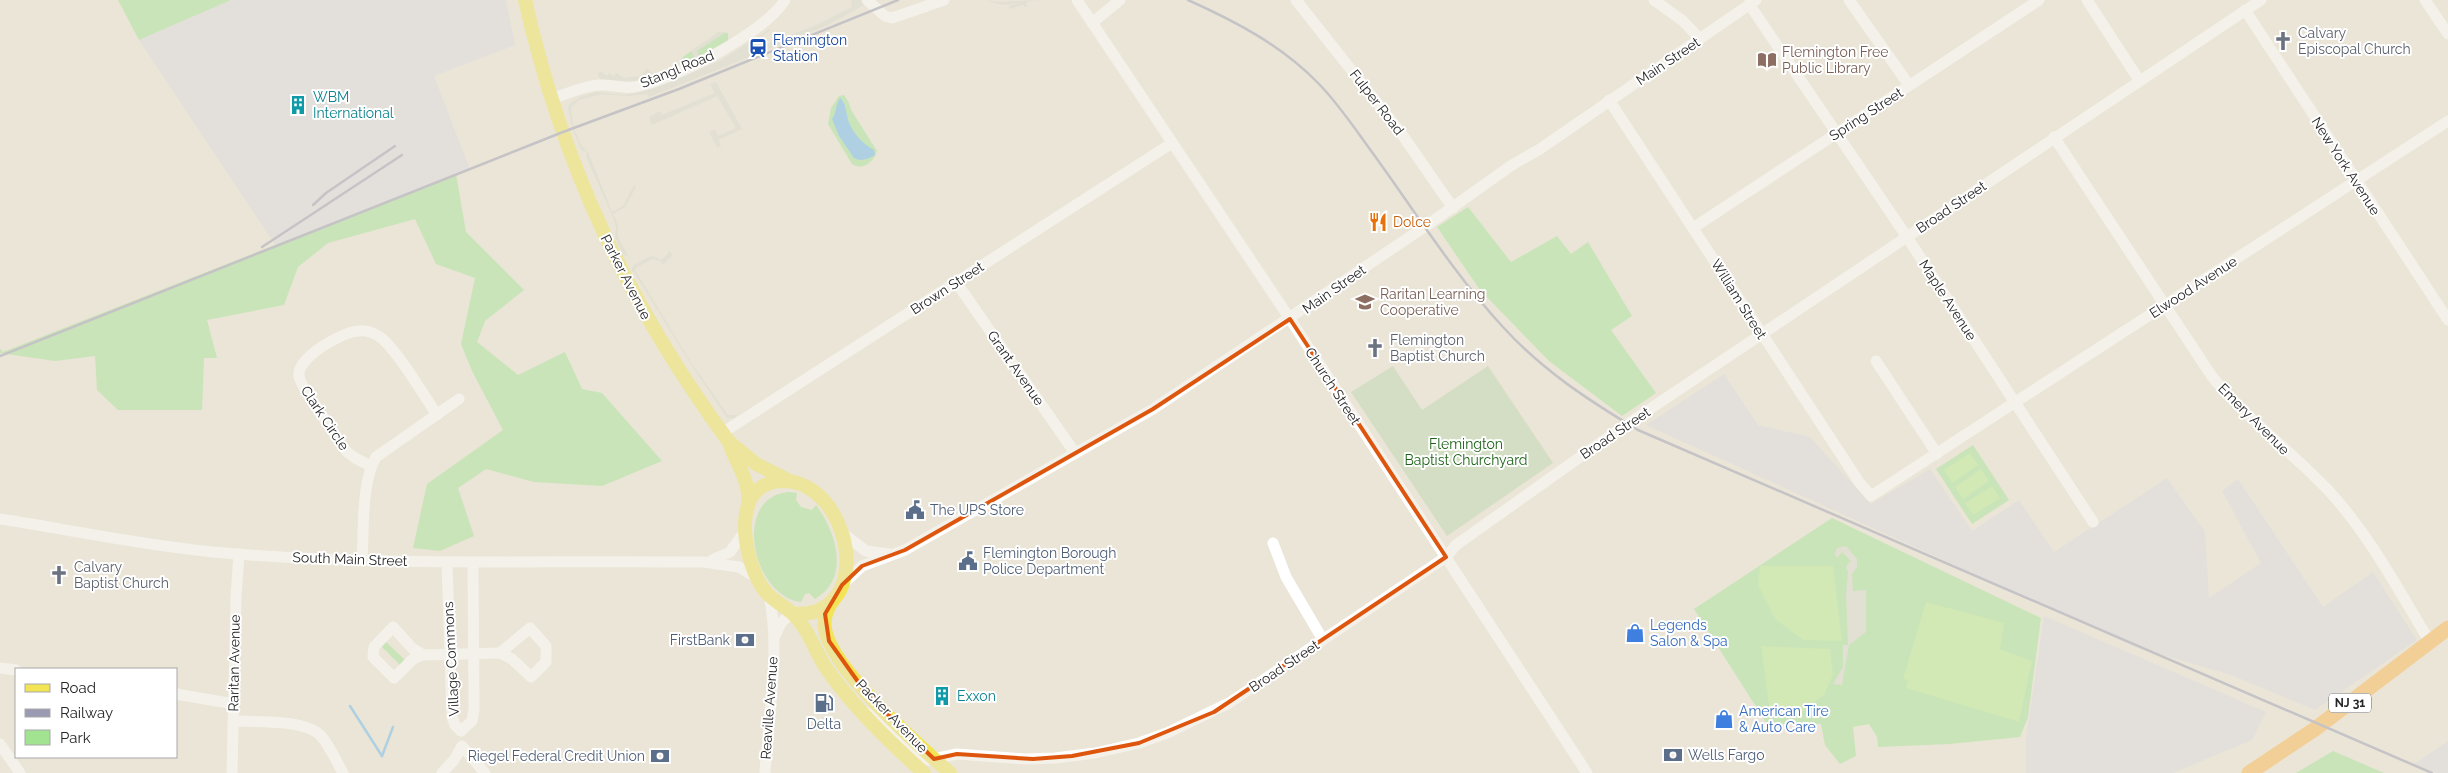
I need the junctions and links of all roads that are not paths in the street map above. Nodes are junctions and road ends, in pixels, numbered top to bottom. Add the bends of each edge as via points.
1 (525, 0) edge
2 (785, 0) edge
3 (867, 0) edge
4 (944, 0) edge
5 (1077, 0) edge
6 (1120, 0) edge
7 (1296, 0) edge
8 (1654, 0) edge
9 (1849, 0) edge
10 (2038, 0) edge
11 (2087, 0) edge
12 (2261, 0) edge
13 (2425, 0) edge
14 (1753, 2) edge
15 (2246, 10) junction
16 (1092, 23) junction
17 (2448, 34) edge
18 (1700, 38) junction
19 (2139, 80) junction
20 (1908, 85) junction
21 (551, 99) junction
22 (1609, 100) junction
23 (2448, 121) edge
24 (1837, 133) junction
25 (2054, 137) junction
26 (1172, 142) junction
27 (2355, 181) junction
28 (1453, 208) junction
29 (1693, 228) junction
30 (1907, 238) junction
31 (956, 282) junction
32 (2166, 305) junction
33 (1290, 318) junction
34 (2448, 320) edge
35 (1761, 335) junction
36 (1876, 361) dead end
37 (459, 400) dead end
38 (2015, 402) junction
39 (437, 415) junction
40 (726, 437) junction
41 (1076, 454) junction
42 (1937, 454) junction
43 (371, 466) junction
44 (793, 481) junction
45 (1871, 496) joint
46 (747, 509) junction
47 (0, 518) edge
48 (2093, 522) dead end
49 (745, 531) junction
50 (841, 532) junction
51 (1273, 543) dead end
52 (239, 554) junction
53 (896, 554) junction
54 (1446, 557) junction
55 (362, 560) junction
56 (447, 562) junction
57 (703, 562) junction
58 (473, 563) junction
59 (757, 578) junction
60 (842, 585) junction
61 (769, 595) junction
62 (833, 601) junction
63 (792, 613) junction
64 (2448, 628) edge
65 (1323, 640) junction
66 (2430, 642) junction
67 (774, 643) junction
68 (474, 653) junction
69 (500, 653) dead end
70 (423, 654) junction
71 (449, 654) junction
72 (0, 668) edge
73 (15, 670) edge
74 (178, 694) edge
75 (234, 704) junction
76 (857, 707) junction
77 (233, 721) junction
78 (461, 731) junction
79 (0, 744) edge
80 (462, 746) junction
81 (934, 759) junction
82 (20, 773) edge
83 (232, 773) edge
84 (343, 773) edge
85 (442, 773) edge
86 (485, 773) edge
87 (765, 773) edge
88 (924, 773) edge
89 (950, 773) edge
90 (1587, 773) edge
91 (2249, 773) edge

1 - 21 main road, Parker Avenue
2 - 21 street, Stangl Road via 769,19 700,62 642,85 591,86
3 - 4 street via 892,18
5 - 16 street, Church Street
6 - 16 street
7 - 28 street, Fulper Road via 1401,133
8 - 18 street
9 - 20 street
10 - 20 street, Spring Street
11 - 19 street
12 - 15 street, Broad Street
13 - 17 street
14 - 18 street, Main Street
14 - 24 street, Maple Avenue
15 - 19 street, Broad Street
15 - 27 street, New York Avenue
16 - 26 street, Church Street
18 - 22 street, Main Street
19 - 25 street, Broad Street
20 - 24 street, Spring Street
21 - 40 main road, Parker Avenue via 585,194 628,284 656,336
22 - 28 street, Main Street
22 - 29 street, William Street
23 - 27 street, Elwood Avenue
24 - 29 street, Spring Street
24 - 30 street, Maple Avenue
25 - 30 street, Broad Street
25 - 32 street, Emery Avenue
26 - 31 street, Brown Street
26 - 33 street, Church Street
27 - 32 street, Elwood Avenue
27 - 34 street, New York Avenue
28 - 33 street, Main Street
29 - 35 street, William Street
30 - 35 street, Broad Street
30 - 38 street, Maple Avenue
31 - 40 street, Brown Street
31 - 41 street, Grant Avenue
32 - 38 street, Elwood Avenue
32 - 66 street, Emery Avenue via 2228,396 2346,511
33 - 41 street, Main Street via 1153,409
33 - 54 street, Church Street
35 - 45 street, William Street
35 - 54 street, Broad Street via 1585,454 1456,545
36 - 42 street
37 - 39 street
38 - 42 street, Elwood Avenue
38 - 48 street, Maple Avenue
39 - 43 street via 384,450
39 - 43 street, Clark Circle via 388,344 368,331 347,333 307,357 299,368 304,388 346,451
40 - 44 main road, Parker Avenue via 765,470
40 - 46 main road, Parker Avenue via 746,478
41 - 53 street, Main Street
42 - 45 street, Elwood Avenue
43 - 55 street
44 - 46 main road via 768,484 754,496
44 - 50 main road via 811,488 824,500
46 - 49 main road
47 - 52 street, South Main Street via 129,541
49 - 57 street, South Main Street via 730,552
49 - 59 main road via 747,555
50 - 53 street via 866,551
50 - 60 main road via 846,564
51 - 65 street via 1286,577
52 - 55 street, South Main Street
52 - 75 street, Raritan Avenue
53 - 60 street, Main Street via 862,566
54 - 65 street, Broad Street
54 - 90 street, Church Street
55 - 56 street, South Main Street
56 - 58 street, South Main Street
56 - 71 street, Village Commons
57 - 58 street, South Main Street
57 - 59 street, South Main Street via 738,567
58 - 68 street, Village Commons
59 - 61 main road
60 - 62 main road
61 - 63 main road
61 - 67 street, Reaville Avenue
62 - 63 main road via 815,612
62 - 81 main road, Packer Avenue via 825,614 824,629 836,653 882,710
63 - 67 street, Reaville Avenue via 781,623
63 - 76 main road, Packer Avenue via 801,622 827,669
64 - 66 highway, NJ 31
65 - 81 street, Broad Street via 1214,712 1154,739 1063,757 1033,759 957,754
66 - 91 highway, NJ 31 via 2308,734
67 - 87 street, Reaville Avenue
68 - 69 street
68 - 71 street
68 - 78 street, Village Commons via 473,716
70 - 70 street via 412,648 393,627 374,647 374,657 394,678 413,659
70 - 71 street
71 - 78 street, Village Commons via 452,716
72 - 73 street
74 - 75 street
75 - 77 street, Raritan Avenue
76 - 81 street via 883,723 917,756
76 - 88 main road, Packer Avenue
77 - 83 street, Raritan Avenue
77 - 84 street via 268,722 312,730 320,734
78 - 80 street
79 - 82 street
80 - 85 street
80 - 86 street
81 - 89 main road, Packer Avenue

